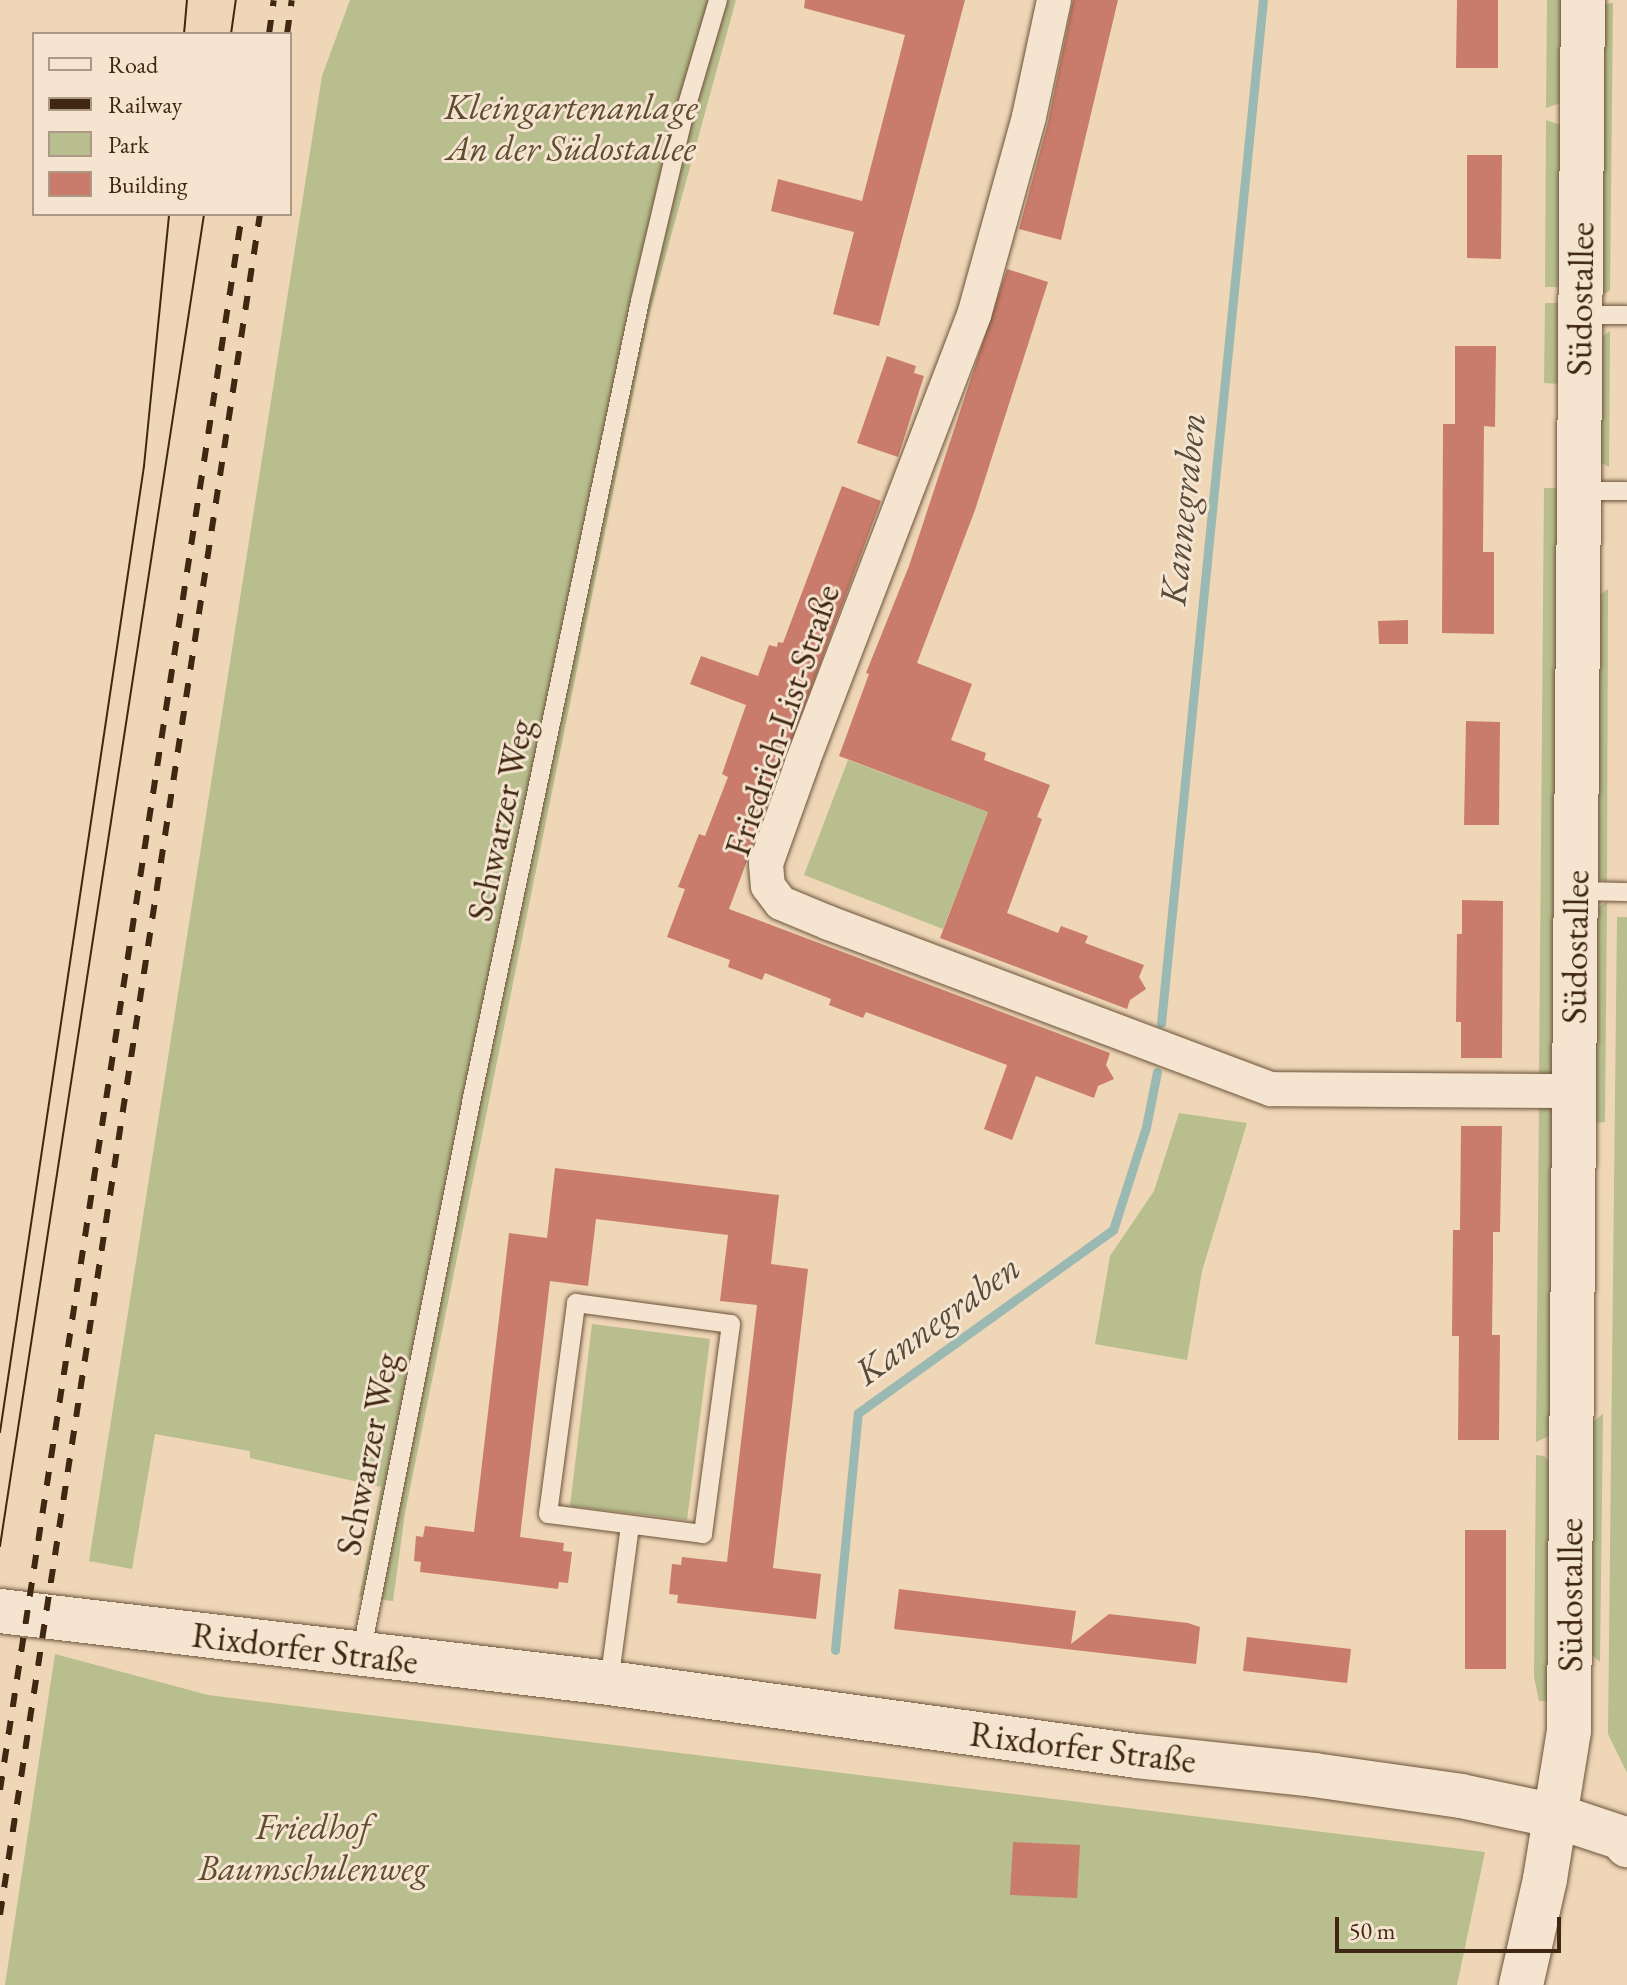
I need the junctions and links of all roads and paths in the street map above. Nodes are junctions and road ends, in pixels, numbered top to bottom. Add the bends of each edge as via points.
1 (718, 0) edge
2 (1054, 0) edge
3 (1583, 0) edge
4 (1580, 315) junction
5 (1627, 315) edge
6 (1579, 491) junction
7 (1627, 491) edge
8 (1576, 891) junction
9 (1627, 892) edge
10 (1574, 1091) junction
11 (630, 1525) junction
12 (0, 1611) edge
13 (360, 1657) junction
14 (609, 1683) junction
15 (1556, 1816) junction
16 (1627, 1845) edge
17 (1521, 1985) edge

1 - 13 lane, Schwarzer Weg via 684,115 640,301
2 - 10 street, Friedrich-List-Straße via 1029,117 974,315 803,761 766,864 768,886 781,903 829,923 1271,1089
3 - 4 street, Südostallee
4 - 5 lane
4 - 6 street, Südostallee
6 - 7 lane
6 - 8 street, Südostallee
8 - 9 lane
8 - 10 street, Südostallee
10 - 15 street, Südostallee via 1569,1730
11 - 11 lane via 548,1514 576,1303 731,1324 703,1534
11 - 14 lane
12 - 13 street, Rixdorfer Straße
13 - 14 street, Rixdorfer Straße
14 - 15 street, Rixdorfer Straße via 1137,1756 1329,1777
15 - 16 street via 1622,1838
15 - 17 street, Südostallee

